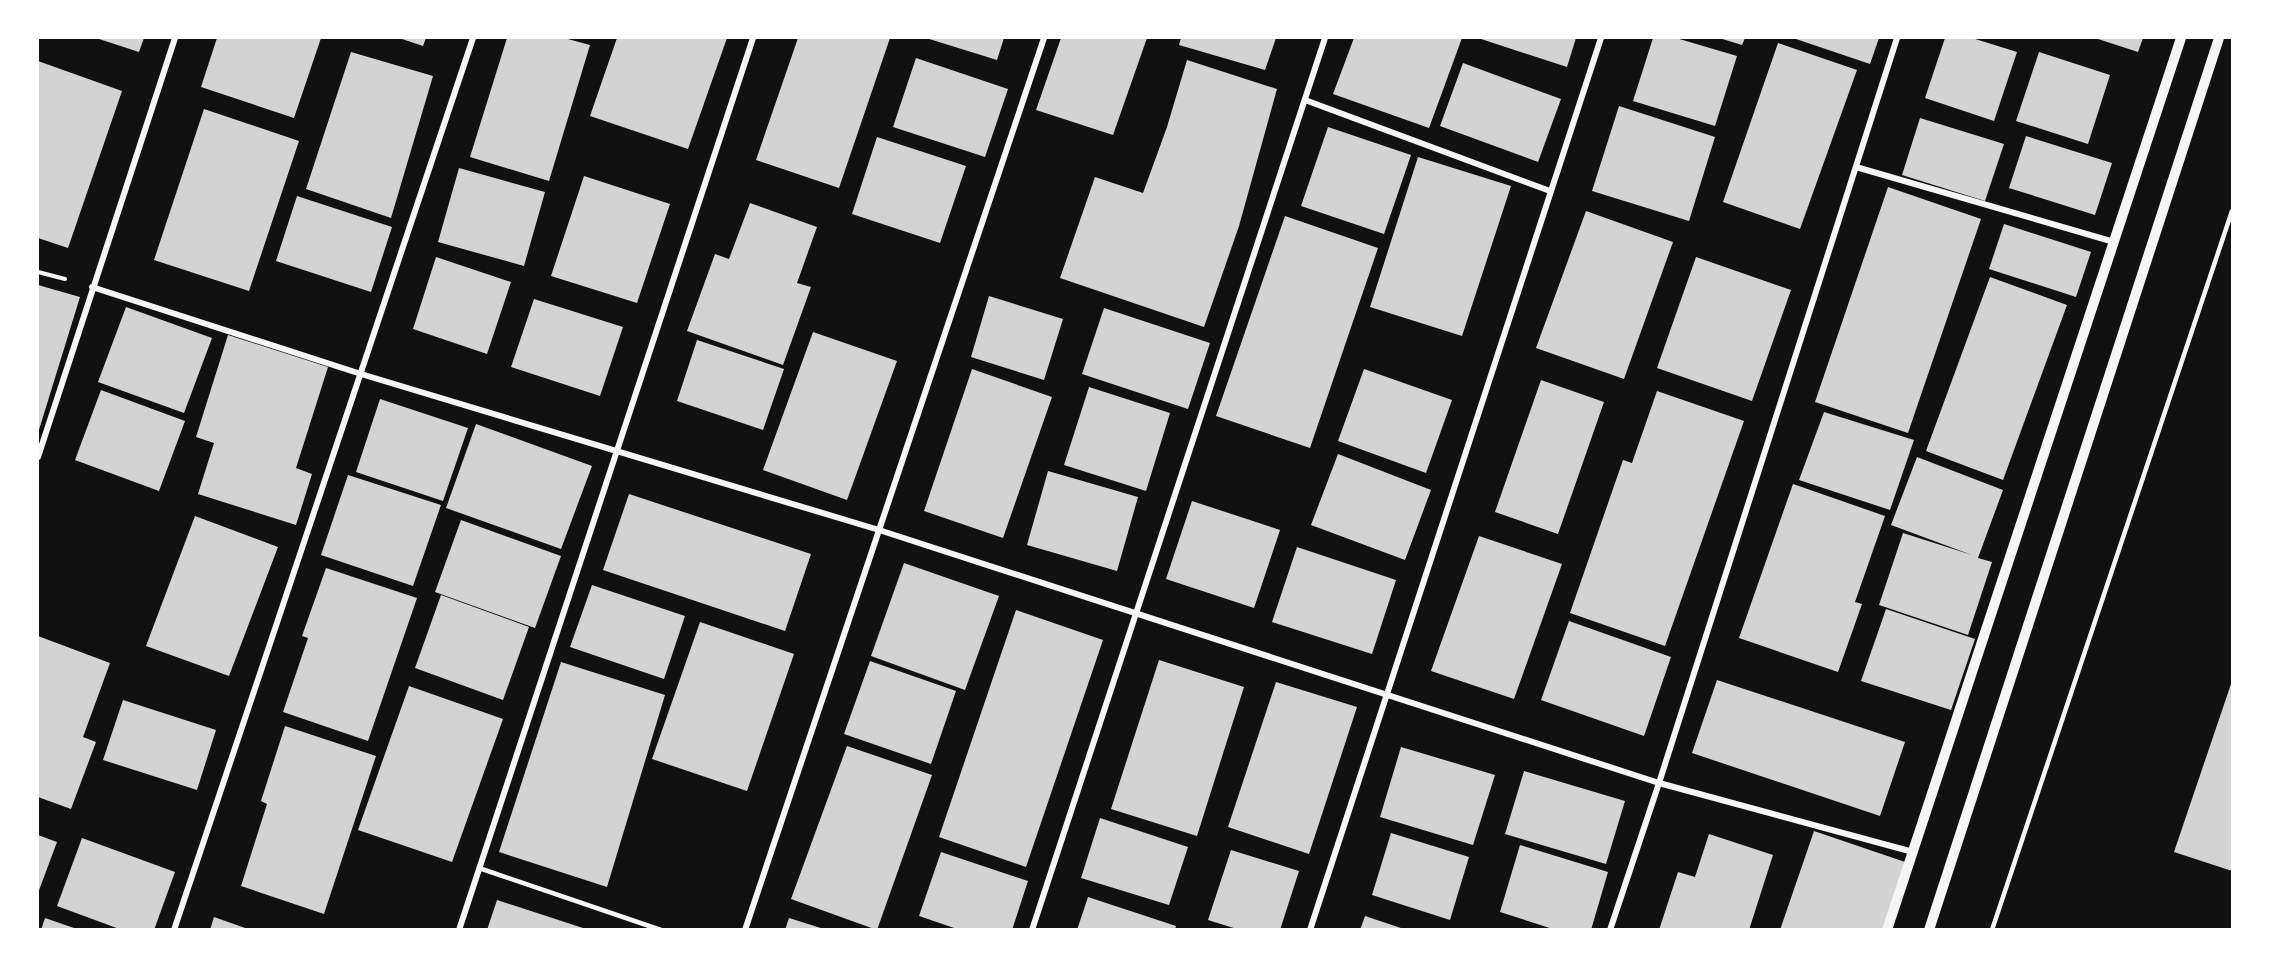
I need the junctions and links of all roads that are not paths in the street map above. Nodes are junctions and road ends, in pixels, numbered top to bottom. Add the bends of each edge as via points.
1 (175, 38) edge
2 (473, 38) edge
3 (753, 38) edge
4 (1044, 38) edge
5 (1325, 38) edge
6 (1601, 38) edge
7 (1897, 38) edge
8 (2181, 38) edge
9 (2219, 38) edge
10 (1305, 100) junction
11 (1856, 167) junction
12 (1550, 191) junction
13 (2232, 211) edge
14 (2114, 242) junction
15 (92, 287) junction
16 (361, 374) junction
17 (617, 451) junction
18 (38, 457) edge
19 (879, 530) junction
20 (1135, 615) junction
21 (1386, 696) junction
22 (1659, 783) junction
23 (1913, 852) junction
24 (479, 868) junction
25 (174, 930) edge
26 (459, 930) edge
27 (661, 930) edge
28 (745, 930) edge
29 (1032, 930) edge
30 (1310, 930) edge
31 (1610, 930) edge
32 (1887, 930) edge
33 (1929, 930) edge
34 (1992, 930) edge

1 - 15 street
2 - 16 street
3 - 17 street
4 - 19 street
5 - 10 street
6 - 12 street
7 - 11 street
8 - 14 street
9 - 33 street
10 - 12 street
10 - 20 street
11 - 14 street
11 - 22 street
12 - 21 street
13 - 34 lane
14 - 23 street
15 - 16 street
15 - 18 street
16 - 17 street
16 - 25 street
17 - 19 street
17 - 24 street
19 - 20 street
19 - 28 street
20 - 21 street
20 - 29 street
21 - 22 street
21 - 30 street
22 - 23 street
22 - 31 street
23 - 32 street
24 - 26 street
24 - 27 lane

